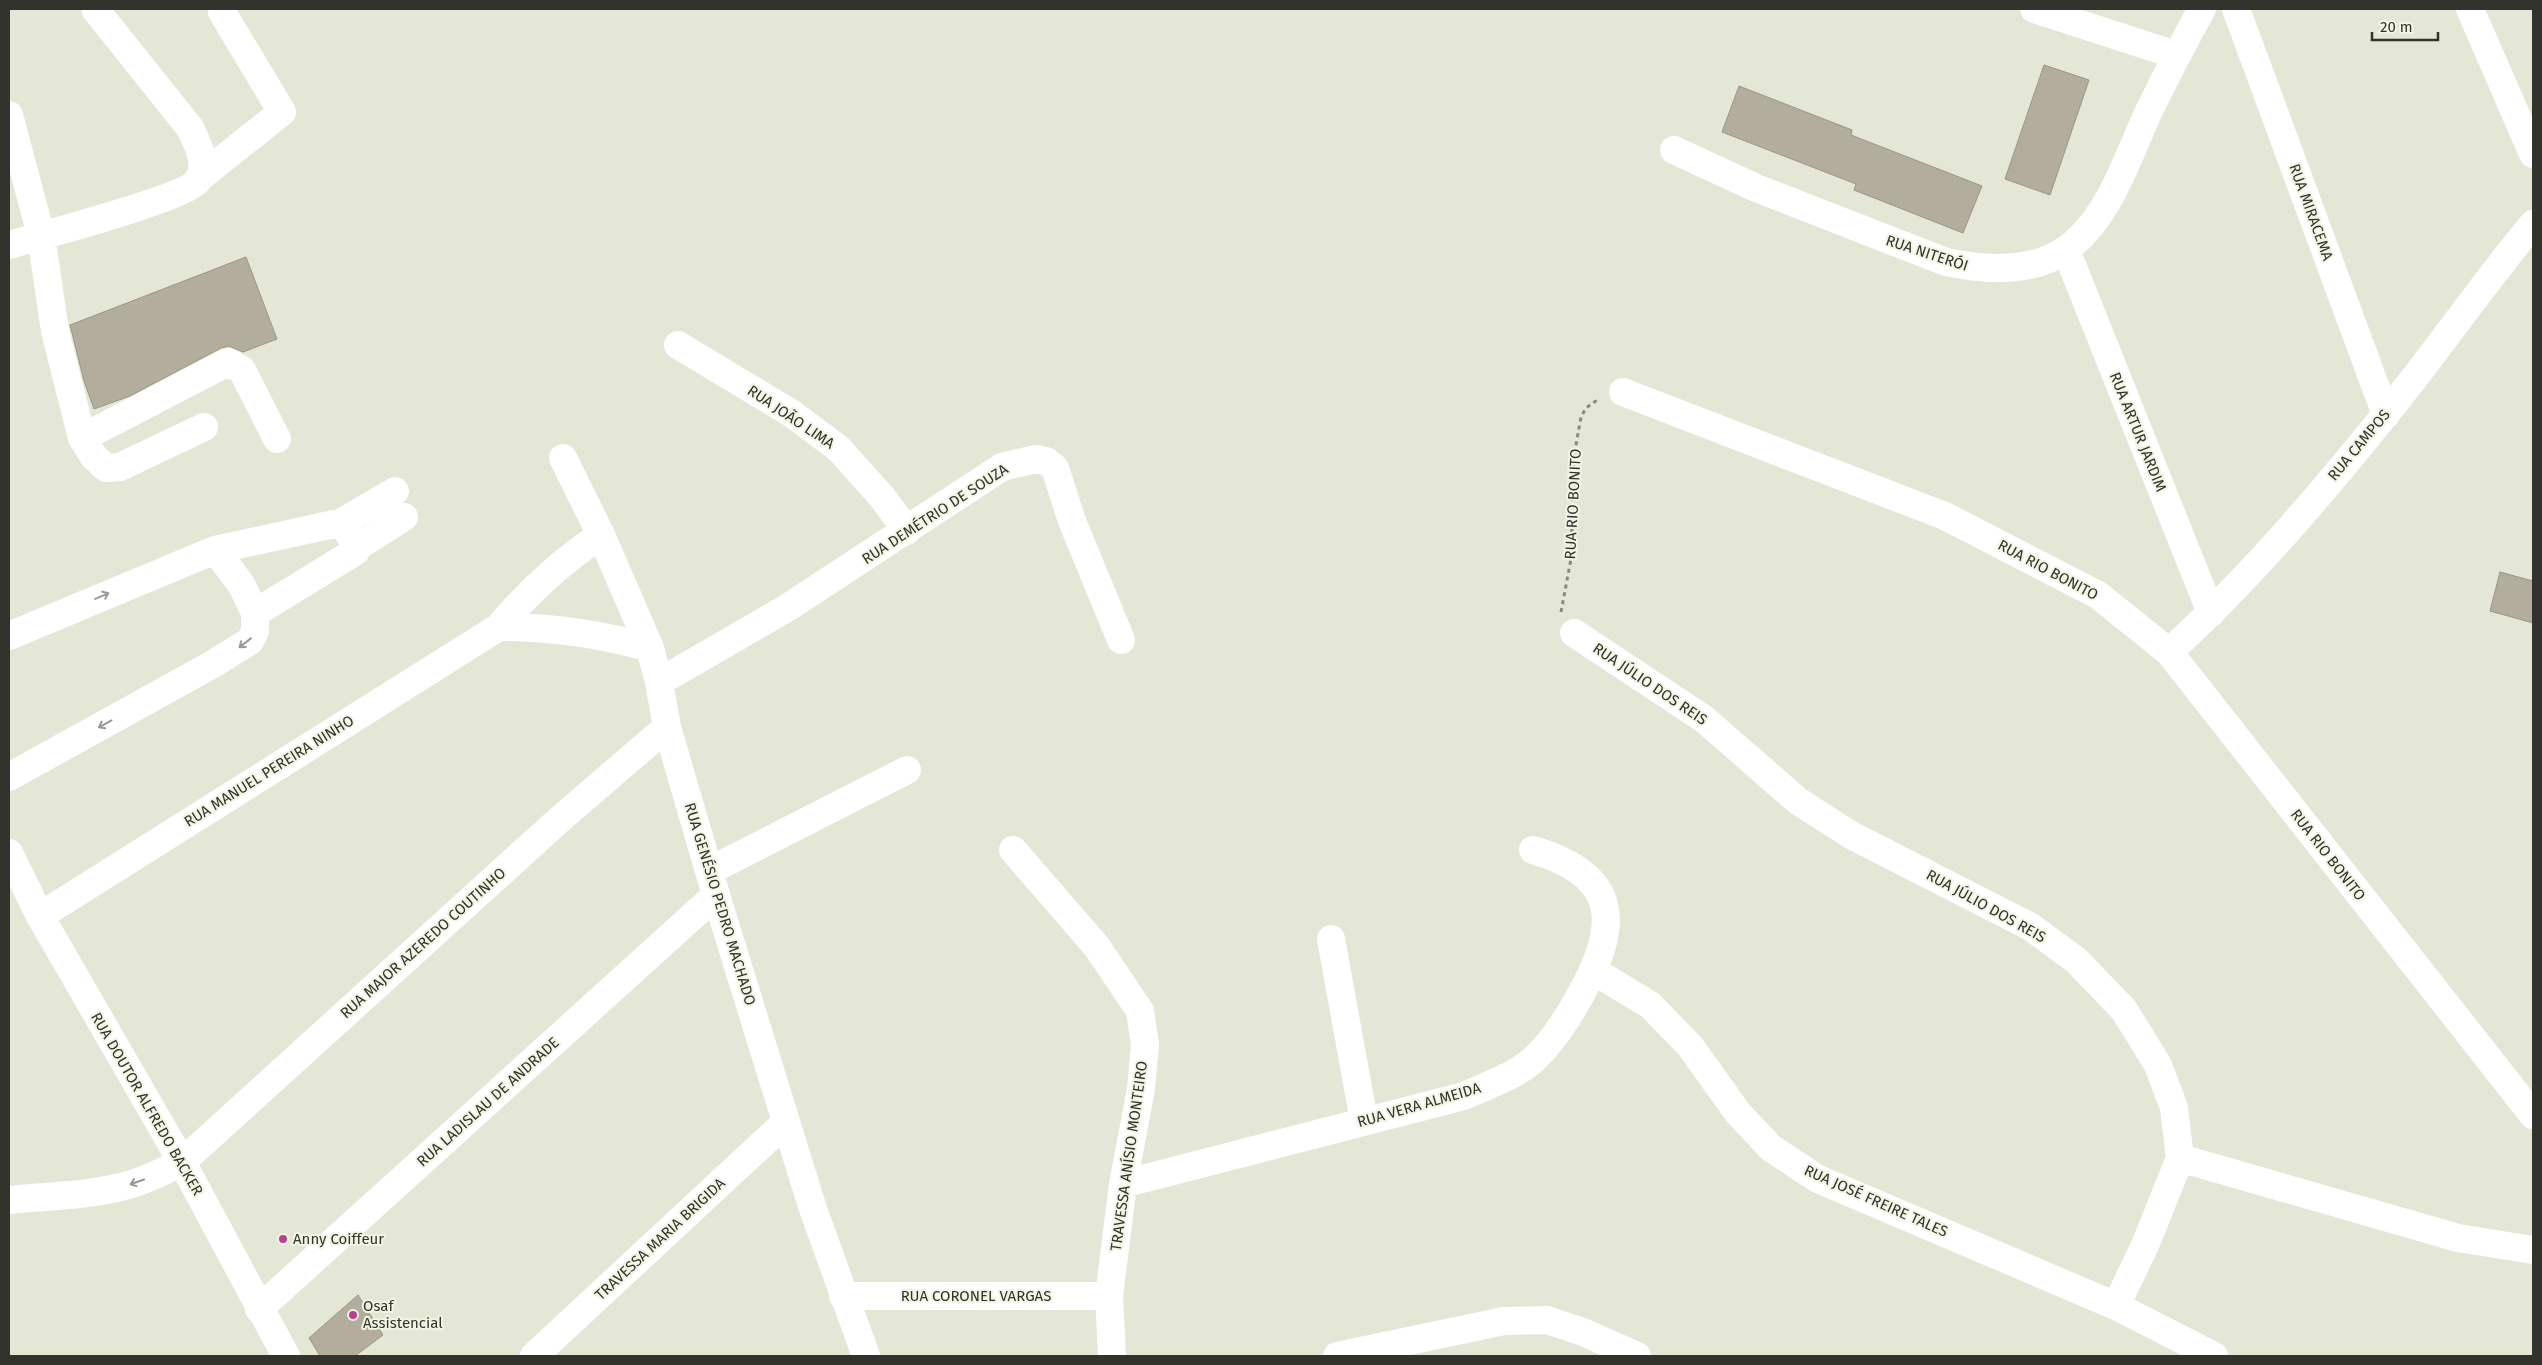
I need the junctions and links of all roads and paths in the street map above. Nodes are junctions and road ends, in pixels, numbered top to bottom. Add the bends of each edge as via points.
1 (95, 9) edge
2 (2034, 9) edge
3 (2202, 9) edge
4 (2236, 9) edge
5 (2470, 9) edge
6 (222, 12) dead end
7 (2176, 55) junction
8 (9, 115) edge
9 (1674, 150) dead end
10 (2533, 154) edge
11 (199, 178) junction
12 (2533, 224) edge
13 (41, 235) junction
14 (9, 245) edge
15 (2066, 250) junction
16 (678, 345) dead end
17 (1622, 392) joint
18 (2386, 415) junction
19 (204, 427) dead end
20 (82, 438) junction
21 (277, 439) dead end
22 (563, 458) dead end
23 (395, 491) dead end
24 (404, 517) dead end
25 (339, 524) junction
26 (907, 531) junction
27 (601, 535) junction
28 (357, 546) junction
29 (215, 550) junction
30 (77, 591) dead end
31 (255, 614) junction
32 (2211, 614) junction
33 (9, 621) edge
34 (499, 627) junction
35 (1574, 633) joint
36 (9, 636) edge
37 (1121, 640) dead end
38 (650, 648) junction
39 (2169, 652) junction
40 (659, 682) junction
41 (667, 727) junction
42 (907, 770) dead end
43 (9, 777) edge
44 (1012, 850) dead end
45 (1533, 850) dead end
46 (9, 852) edge
47 (712, 883) junction
48 (40, 916) junction
49 (1331, 939) dead end
50 (1594, 971) junction
51 (2533, 1115) edge
52 (786, 1122) junction
53 (1364, 1122) junction
54 (2180, 1158) junction
55 (182, 1162) junction
56 (1123, 1184) junction
57 (9, 1200) edge
58 (2533, 1250) edge
59 (843, 1296) junction
60 (1109, 1296) junction
61 (2116, 1306) junction
62 (259, 1309) junction
63 (286, 1356) edge
64 (534, 1356) edge
65 (866, 1356) edge
66 (1112, 1356) edge
67 (1337, 1356) edge
68 (1637, 1356) edge
69 (2214, 1356) edge

1 - 11 street via 190,128 201,151
2 - 7 street
3 - 7 street, RUA NITERÓI
4 - 18 street, RUA MIRACEMA
5 - 10 street
6 - 11 street via 282,112
7 - 15 street, RUA NITERÓI via 2112,192 2088,231
8 - 13 street
9 - 15 street, RUA NITERÓI via 1756,188 1946,262 1977,269 2012,268
11 - 13 street via 191,187 162,199
12 - 18 street, RUA CAMPOS
13 - 14 street
13 - 20 street via 55,331
15 - 32 street, RUA ARTUR JARDIM
16 - 26 street, RUA JOÃO LIMA via 791,413 838,448
17 - 35 path, RUA RIO BONITO via 1600,399 1586,408 1581,417 1574,456 1571,559 1561,612 1562,625
17 - 39 street, RUA RIO BONITO via 1945,516 2098,596
18 - 32 street, RUA CAMPOS
19 - 20 street via 120,468 106,468 94,458
20 - 21 street via 228,362 242,370
22 - 27 street, RUA GENÉSIO PEDRO MACHADO
23 - 25 street
24 - 28 street
25 - 28 street via 344,526
25 - 29 street
26 - 37 street, RUA DEMÉTRIO DE SOUZA via 1002,467 1024,460 1046,461 1055,468 1072,521
26 - 40 street, RUA DEMÉTRIO DE SOUZA via 787,608
27 - 34 street, RUA MANUEL PEREIRA NINHO via 571,555 527,593
27 - 38 street, RUA GENÉSIO PEDRO MACHADO
28 - 31 street via 356,551
29 - 31 street via 241,584
36 -> 29 street
30 - 33 street
31 -> 43 street via 255,631 250,640 213,664
32 - 39 street, RUA CAMPOS
34 - 38 street via 536,627 582,633
34 - 48 street, RUA MANUEL PEREIRA NINHO
35 - 54 street, RUA JÚLIO DOS REIS via 1704,719 1798,801 1851,835 2031,927 2077,961 2124,1010 2158,1065 2174,1108
38 - 40 street, RUA GENÉSIO PEDRO MACHADO
39 - 51 street, RUA RIO BONITO
40 - 41 street, RUA GENÉSIO PEDRO MACHADO
41 - 47 street, RUA GENÉSIO PEDRO MACHADO
41 - 55 street, RUA MAJOR AZEREDO COUTINHO via 559,820
42 - 47 street, RUA LADISLAU DE ANDRADE
44 - 56 street, TRAVESSA ANÍSIO MONTEIRO via 1097,947 1140,1011 1145,1044 1141,1089
45 - 50 street, RUA VERA ALMEIDA via 1558,857 1582,871 1602,896 1608,919
46 - 48 street, RUA DOUTOR ALFREDO BACKER
47 - 52 street, RUA GENÉSIO PEDRO MACHADO
47 - 62 street, RUA LADISLAU DE ANDRADE
48 - 55 street, RUA DOUTOR ALFREDO BACKER
49 - 53 street
50 - 53 street, RUA VERA ALMEIDA via 1572,1010 1531,1062 1464,1096
50 - 61 street, RUA JOSÉ FREIRE TALES via 1650,1005 1690,1046 1738,1113 1771,1148 1786,1158 1818,1178
52 - 59 street, RUA GENÉSIO PEDRO MACHADO
52 - 64 street, TRAVESSA MARIA BRIGIDA
53 - 56 street, RUA VERA ALMEIDA
54 - 58 street via 2458,1238
54 - 61 street, RUA JÚLIO DOS REIS via 2146,1243
55 -> 57 street, RUA MAJOR AZEREDO COUTINHO via 128,1185
55 - 62 street, RUA DOUTOR ALFREDO BACKER
56 - 60 street, TRAVESSA ANÍSIO MONTEIRO
59 - 60 street, RUA CORONEL VARGAS
59 - 65 street, RUA GENÉSIO PEDRO MACHADO
60 - 66 street, TRAVESSA ANÍSIO MONTEIRO
61 - 69 street, RUA JOSÉ FREIRE TALES
62 - 63 street, RUA DOUTOR ALFREDO BACKER
67 - 68 street via 1504,1321 1547,1320

